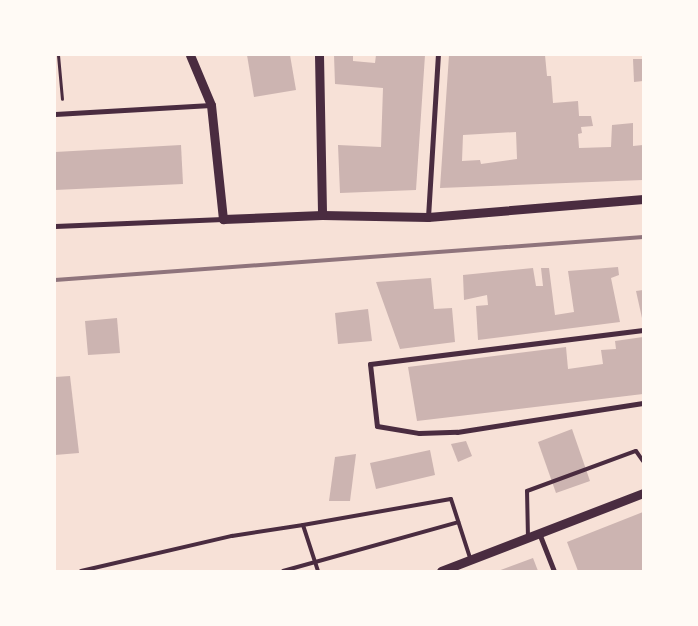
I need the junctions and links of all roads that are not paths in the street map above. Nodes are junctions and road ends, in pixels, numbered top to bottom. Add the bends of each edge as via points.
1 (190, 55) edge
2 (319, 55) edge
3 (438, 55) edge
4 (211, 105) junction
5 (55, 114) edge
6 (643, 199) edge
7 (322, 215) junction
8 (428, 217) junction
9 (223, 219) junction
10 (55, 226) edge
11 (643, 330) edge
12 (643, 402) edge
13 (643, 461) edge
14 (643, 493) edge
15 (458, 522) junction
16 (303, 525) junction
17 (539, 533) junction
18 (528, 538) junction
19 (471, 560) junction
20 (315, 563) junction
21 (82, 571) edge
22 (283, 571) edge
23 (318, 571) edge
24 (441, 571) edge
25 (554, 571) edge

1 - 4 street
2 - 7 street
3 - 8 street
4 - 5 street
4 - 9 street
6 - 8 street
7 - 8 street
7 - 9 street
9 - 10 street
11 - 12 street via 370,364 377,426 419,433 457,432
13 - 18 lane via 636,452 527,491
14 - 17 street
15 - 16 lane via 451,499
15 - 19 lane
15 - 20 lane
16 - 20 lane
16 - 21 lane via 232,536
17 - 18 street
17 - 25 street
18 - 19 street
19 - 24 street
20 - 22 lane
20 - 23 lane

